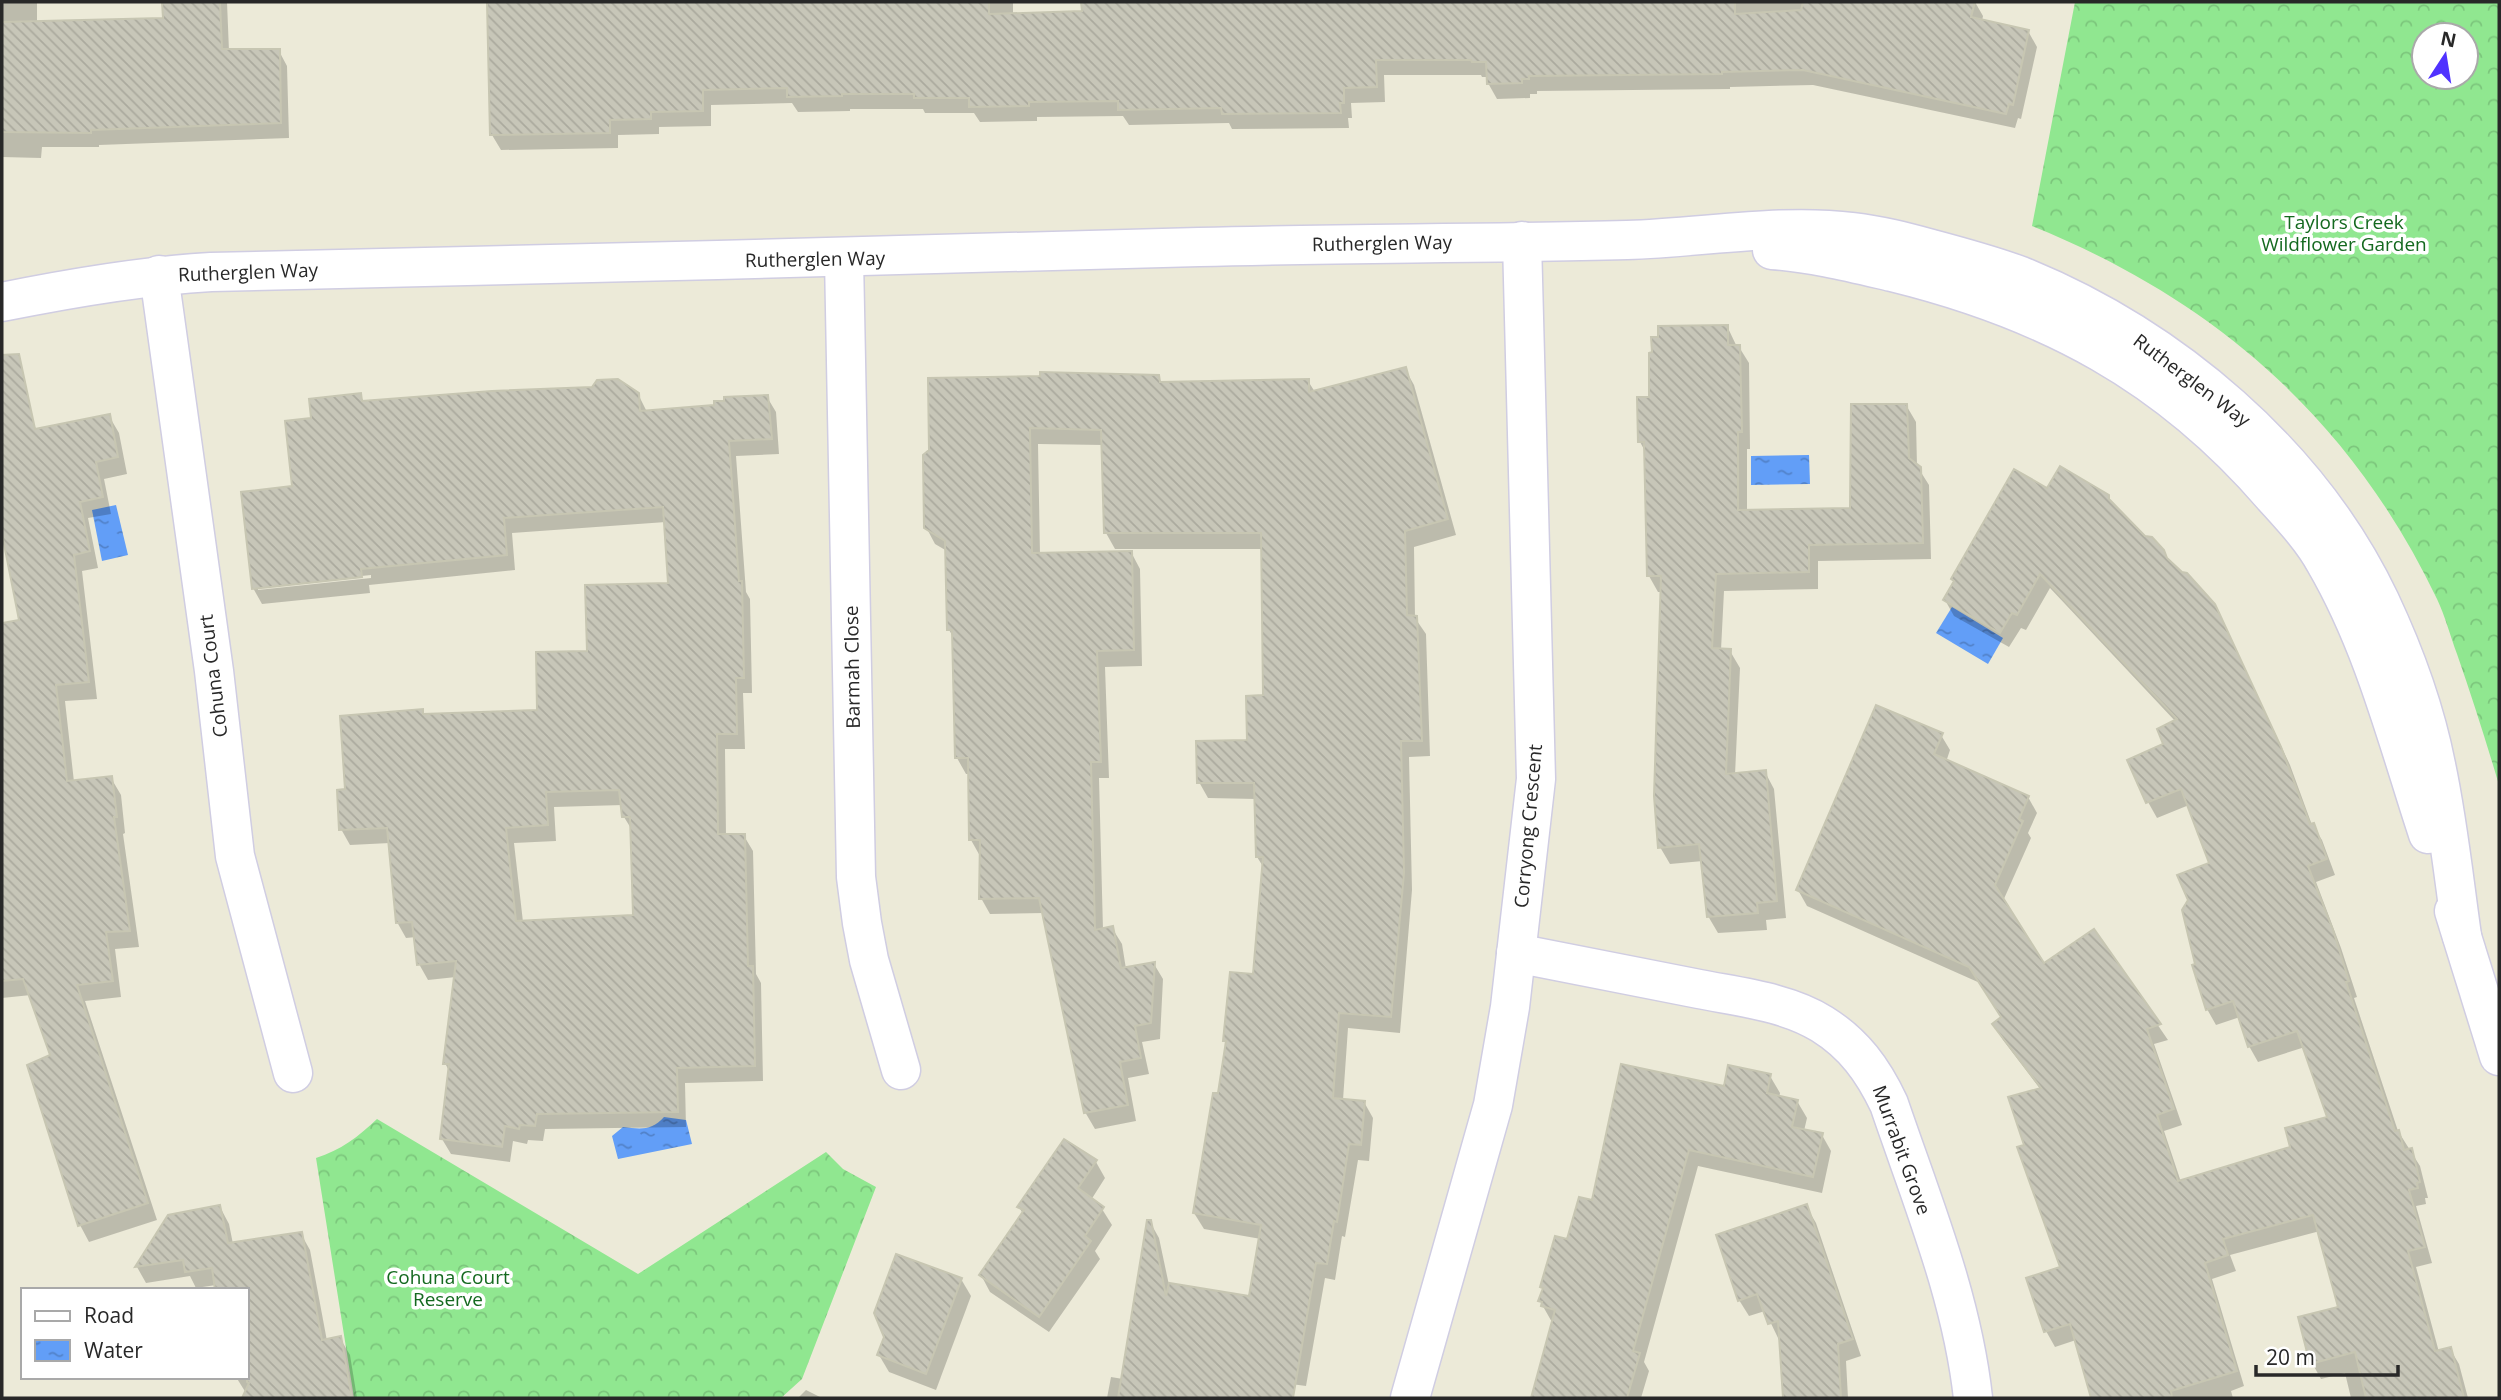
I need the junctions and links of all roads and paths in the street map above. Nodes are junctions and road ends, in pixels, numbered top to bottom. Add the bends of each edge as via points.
1 (1522, 241) junction
2 (844, 258) junction
3 (159, 275) junction
4 (2, 302) edge
5 (1516, 953) junction
6 (2499, 1056) edge
7 (901, 1070) dead end
8 (293, 1073) dead end
9 (1410, 1398) edge
10 (1973, 1398) edge

1 - 2 street, Rutherglen Way
1 - 5 street, Corryong Crescent via 1536,779
1 - 6 street, Rutherglen Way via 1631,240 1790,229 1851,232 1901,241 2015,274 2066,296 2114,322 2234,407 2329,515 2381,603 2419,702 2436,764 2462,936
2 - 3 street, Rutherglen Way
2 - 7 street, Barmah Close via 856,877 869,960
3 - 4 street, Rutherglen Way
3 - 8 street, Cohuna Court via 235,856
5 - 9 street, Corryong Crescent via 1493,1105
5 - 10 street, Murrabit Grove via 1765,1003 1819,1022 1844,1039 1864,1059 1889,1104 1956,1302

